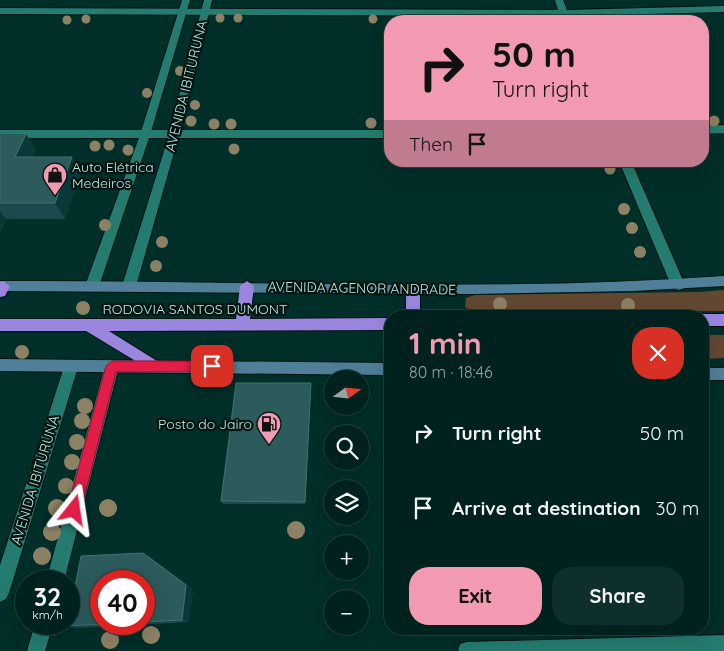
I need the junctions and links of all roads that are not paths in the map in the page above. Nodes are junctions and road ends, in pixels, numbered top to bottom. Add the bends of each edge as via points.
1 (559, 0) edge
2 (184, 5) edge
3 (206, 5) edge
4 (724, 9) edge
5 (0, 11) edge
6 (506, 15) edge
7 (565, 15) edge
8 (606, 15) edge
9 (724, 129) edge
10 (709, 130) edge
11 (0, 134) edge
12 (384, 134) edge
13 (174, 135) junction
14 (145, 136) junction
15 (628, 167) edge
16 (724, 281) edge
17 (678, 285) junction
18 (92, 286) junction
19 (129, 286) junction
20 (247, 286) junction
21 (1, 288) edge
22 (413, 290) junction
23 (413, 310) edge
24 (709, 320) edge
25 (724, 320) edge
26 (384, 324) edge
27 (0, 325) edge
28 (242, 325) junction
29 (89, 326) junction
30 (0, 365) edge
31 (112, 366) junction
32 (152, 366) junction
33 (71, 367) junction
34 (384, 369) edge
35 (709, 374) edge
36 (724, 374) edge
37 (58, 570) edge
38 (0, 594) edge
39 (41, 635) edge
40 (724, 644) edge
41 (36, 651) edge
42 (466, 651) edge

1 - 7 street
2 - 3 street
2 - 5 street
2 - 14 street, AVENIDA IBITURUNA
3 - 6 street
3 - 13 street, AVENIDA IBITURUNA
4 - 8 street
9 - 10 street
11 - 14 street
12 - 13 street
13 - 14 street
13 - 19 street, AVENIDA IBITURUNA
14 - 18 street, AVENIDA IBITURUNA
15 - 17 street
16 - 17 main road, AVENIDA AGENOR ANDRADE
17 - 22 main road, AVENIDA AGENOR ANDRADE
18 - 19 main road, AVENIDA AGENOR ANDRADE
18 - 21 main road, AVENIDA AGENOR ANDRADE
19 - 20 main road, AVENIDA AGENOR ANDRADE
20 - 22 main road, AVENIDA AGENOR ANDRADE
20 - 28 highway
22 - 23 highway
24 - 25 highway
26 - 28 highway, RODOVIA SANTOS DUMONT
27 - 29 highway, RODOVIA SANTOS DUMONT
28 - 29 highway, RODOVIA SANTOS DUMONT
29 - 32 highway
30 - 33 main road
31 - 32 main road
31 - 33 main road
31 - 37 street
32 - 34 main road
33 - 38 street, AVENIDA IBITURUNA
35 - 36 main road
39 - 41 street
40 - 42 street

